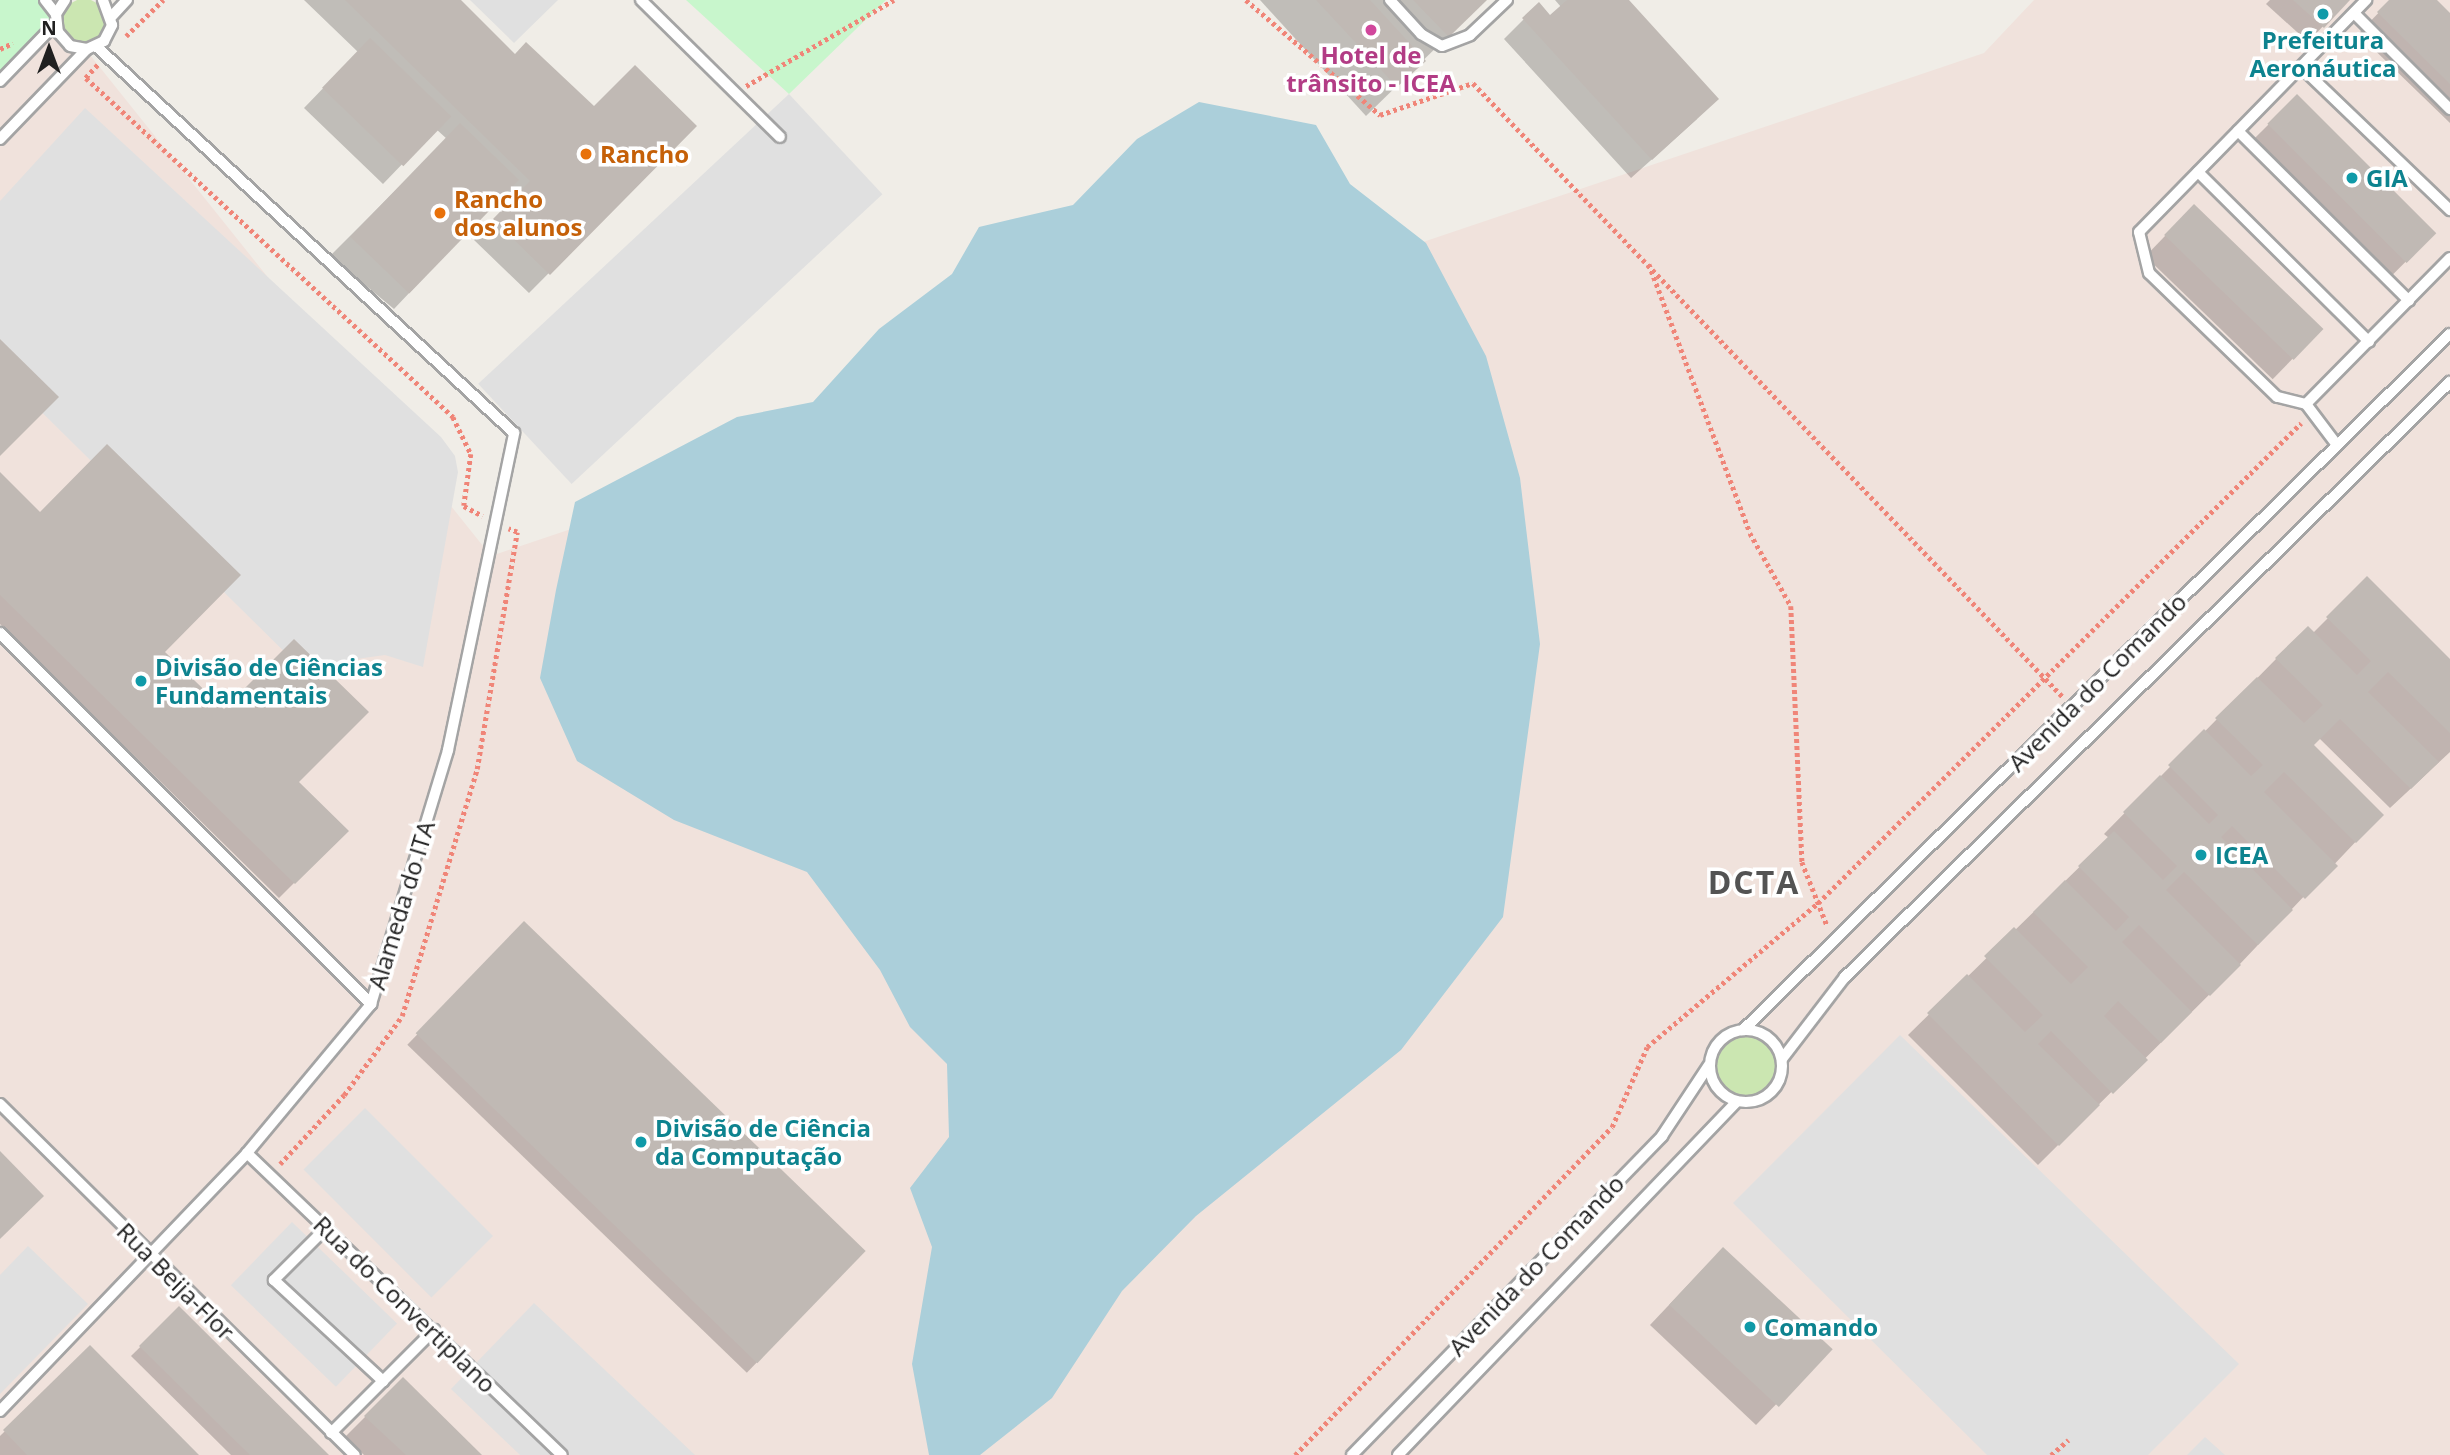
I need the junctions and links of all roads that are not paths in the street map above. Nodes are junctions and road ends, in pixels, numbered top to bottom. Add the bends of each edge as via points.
1 (45, 0) edge
2 (65, 0) edge
3 (103, 0) edge
4 (127, 0) edge
5 (641, 0) edge
6 (1390, 0) edge
7 (1507, 0) edge
8 (2366, 0) edge
9 (2354, 13) junction
10 (112, 16) junction
11 (56, 19) junction
12 (92, 48) junction
13 (2301, 67) junction
14 (0, 80) edge
15 (2450, 109) edge
16 (2238, 131) junction
17 (780, 137) dead end
18 (0, 139) edge
19 (2198, 172) junction
20 (2450, 210) edge
21 (2450, 258) edge
22 (2409, 301) junction
23 (2450, 334) edge
24 (2369, 342) junction
25 (2450, 383) edge
26 (2309, 408) junction
27 (2337, 445) junction
28 (0, 633) edge
29 (371, 1004) junction
30 (1743, 1030) junction
31 (1782, 1059) junction
32 (1709, 1065) junction
33 (1737, 1102) junction
34 (0, 1104) edge
35 (247, 1153) junction
36 (326, 1228) junction
37 (149, 1255) junction
38 (434, 1330) junction
39 (383, 1381) junction
40 (0, 1411) edge
41 (331, 1433) junction
42 (355, 1455) edge
43 (562, 1455) edge
44 (1352, 1455) edge
45 (1398, 1455) edge

1 - 11 lane
2 - 11 lane
3 - 10 lane
4 - 10 lane
5 - 17 lane
6 - 7 lane via 1421,34 1442,46 1470,35
8 - 9 lane
9 - 13 lane
9 - 15 lane
10 - 12 lane via 109,34
11 - 12 lane via 69,46
11 - 14 lane
12 - 18 lane
12 - 29 lane, Alameda do ITA via 514,433 449,750
13 - 16 lane
13 - 20 lane
16 - 19 lane
16 - 22 lane
19 - 24 lane
19 - 26 lane via 2139,232 2149,273 2277,397
21 - 22 lane
22 - 24 lane
23 - 27 lane, Avenida do Comando
24 - 26 lane
25 - 31 lane, Avenida do Comando via 1845,977
26 - 27 lane
27 - 30 lane, Avenida do Comando
28 - 29 lane
29 - 35 lane, Alameda do ITA
30 - 31 lane via 1763,1034
30 - 32 lane via 1716,1046
31 - 33 lane via 1774,1089 1758,1101
32 - 33 lane via 1717,1088
32 - 44 lane, Avenida do Comando via 1662,1136
33 - 45 lane, Avenida do Comando
34 - 37 lane, Rua Beija-Flor
35 - 36 lane, Rua do Convertiplano
35 - 37 lane, Alameda do ITA
36 - 38 lane, Rua do Convertiplano
36 - 39 lane via 275,1280
37 - 40 lane, Alameda do ITA
37 - 41 lane, Rua Beija-Flor
38 - 39 lane
38 - 43 lane, Rua do Convertiplano
39 - 41 lane
41 - 42 lane, Rua Beija-Flor

